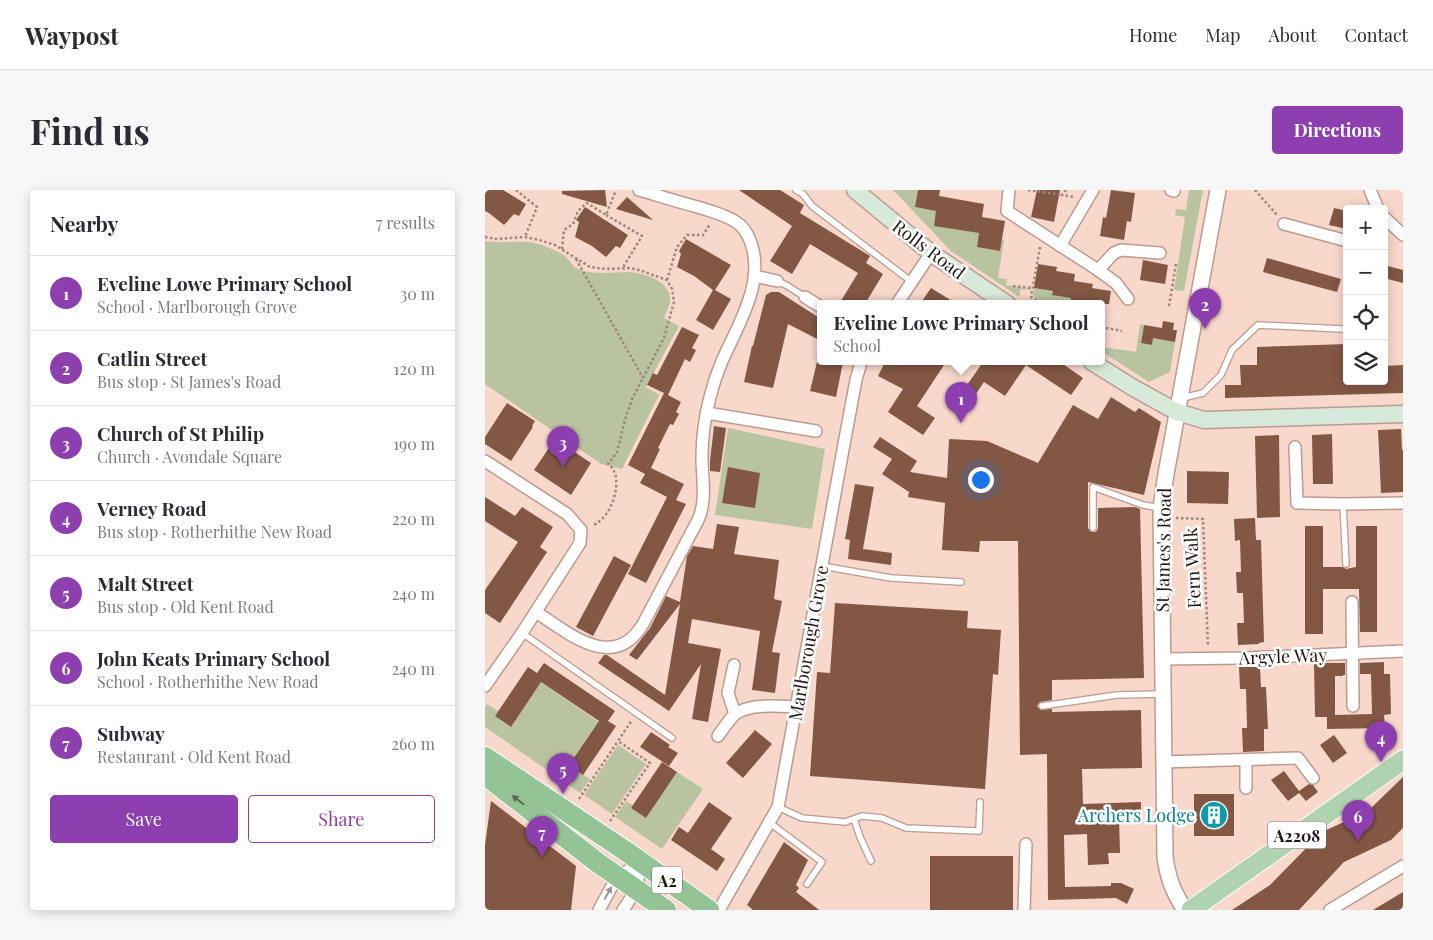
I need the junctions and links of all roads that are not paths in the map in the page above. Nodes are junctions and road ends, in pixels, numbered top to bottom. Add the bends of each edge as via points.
1 (639, 190) edge
2 (796, 190) edge
3 (857, 190) edge
4 (1009, 190) edge
5 (1093, 190) edge
6 (1218, 190) edge
7 (1370, 190) edge
8 (1376, 205) edge
9 (1284, 224) road end
10 (1388, 225) edge
11 (1403, 235) edge
12 (1343, 240) edge
13 (1060, 246) junction
14 (931, 253) junction
15 (1160, 253) dead end
16 (1098, 270) junction
17 (754, 276) junction
18 (777, 281) joint
19 (912, 282) junction
20 (805, 297) joint
21 (1128, 298) dead end
22 (900, 300) edge
23 (1001, 300) edge
24 (817, 304) edge
25 (1342, 329) dead end
26 (860, 365) edge
27 (1097, 365) edge
28 (1179, 405) junction
29 (707, 413) junction
30 (1403, 414) edge
31 (816, 431) dead end
32 (1295, 447) dead end
33 (485, 461) edge
34 (1403, 502) edge
35 (1343, 504) junction
36 (1161, 513) junction
37 (1093, 528) dead end
38 (1346, 564) dead end
39 (822, 566) junction
40 (961, 582) dead end
41 (1352, 602) dead end
42 (536, 612) junction
43 (522, 633) junction
44 (1403, 651) edge
45 (1352, 654) junction
46 (1162, 659) junction
47 (734, 665) dead end
48 (485, 686) edge
49 (1163, 694) junction
50 (1041, 706) dead end
51 (1353, 706) dead end
52 (797, 707) junction
53 (735, 714) junction
54 (718, 736) dead end
55 (672, 738) dead end
56 (485, 757) edge
57 (1246, 760) junction
58 (1403, 760) edge
59 (1163, 762) junction
60 (485, 775) edge
61 (1313, 778) dead end
62 (1246, 788) dead end
63 (980, 802) dead end
64 (778, 807) junction
65 (853, 819) junction
66 (769, 823) junction
67 (1026, 844) dead end
68 (871, 861) dead end
69 (641, 863) junction
70 (1403, 866) edge
71 (617, 877) junction
72 (807, 884) dead end
73 (636, 890) junction
74 (599, 910) edge
75 (623, 910) edge
76 (666, 910) edge
77 (709, 910) edge
78 (719, 910) edge
79 (1024, 910) edge
80 (1185, 910) edge
81 (1191, 910) edge
82 (1330, 910) edge

1 - 17 street via 718,214 742,226 754,255
2 - 19 lane via 812,206
3 - 14 main road, Rolls Road
4 - 13 street via 1007,211
5 - 13 street
6 - 28 street, St James's Road
7 - 8 street
9 - 12 street
10 - 11 street
13 - 16 street
14 - 19 street
14 - 23 main road, Rolls Road
15 - 16 street via 1121,250
16 - 21 street via 1116,283
17 - 18 street
17 - 29 street via 744,311 714,383
18 - 20 lane
19 - 22 street
20 - 24 street
25 - 28 lane via 1258,325 1232,350 1221,375 1203,393
26 - 39 street, Marlborough Grove
27 - 28 main road via 1132,387
28 - 30 main road via 1204,420
28 - 36 street, St James's Road
29 - 31 street
29 - 42 street via 702,456 702,510 635,636 621,645 597,647 581,641
32 - 35 street via 1297,502
33 - 42 street via 567,514 581,530 580,543
34 - 35 street
35 - 38 lane
36 - 37 lane via 1093,487
36 - 46 street, St James's Road
39 - 40 lane via 891,578
39 - 52 street, Marlborough Grove
41 - 45 street
42 - 43 street
43 - 48 street
43 - 55 lane
44 - 45 street, Argyle Way
45 - 46 street, Argyle Way
45 - 51 street
46 - 49 street, St James's Road
47 - 53 street via 728,693
49 - 50 lane via 1117,695
49 - 59 street, St James's Road
52 - 53 street via 749,708
52 - 64 street, Marlborough Grove
53 - 54 street
56 - 69 highway, A2
57 - 59 street
57 - 61 street via 1298,758
57 - 62 street
58 - 81 main road, A2208
59 - 80 street, St James's Road via 1167,876
71 -> 60 highway, A2
63 - 65 lane via 979,831 906,828 882,818 862,816
64 - 65 lane via 802,818 845,822
64 - 66 street, Marlborough Grove
65 - 68 lane
66 - 72 lane via 822,862
66 - 78 street, Marlborough Grove
67 - 79 street
69 - 71 street
69 - 73 street
69 - 77 highway, A2
70 - 82 street
71 - 73 highway, A2
74 -> 71 street
73 - 75 street
73 - 76 highway, A2

